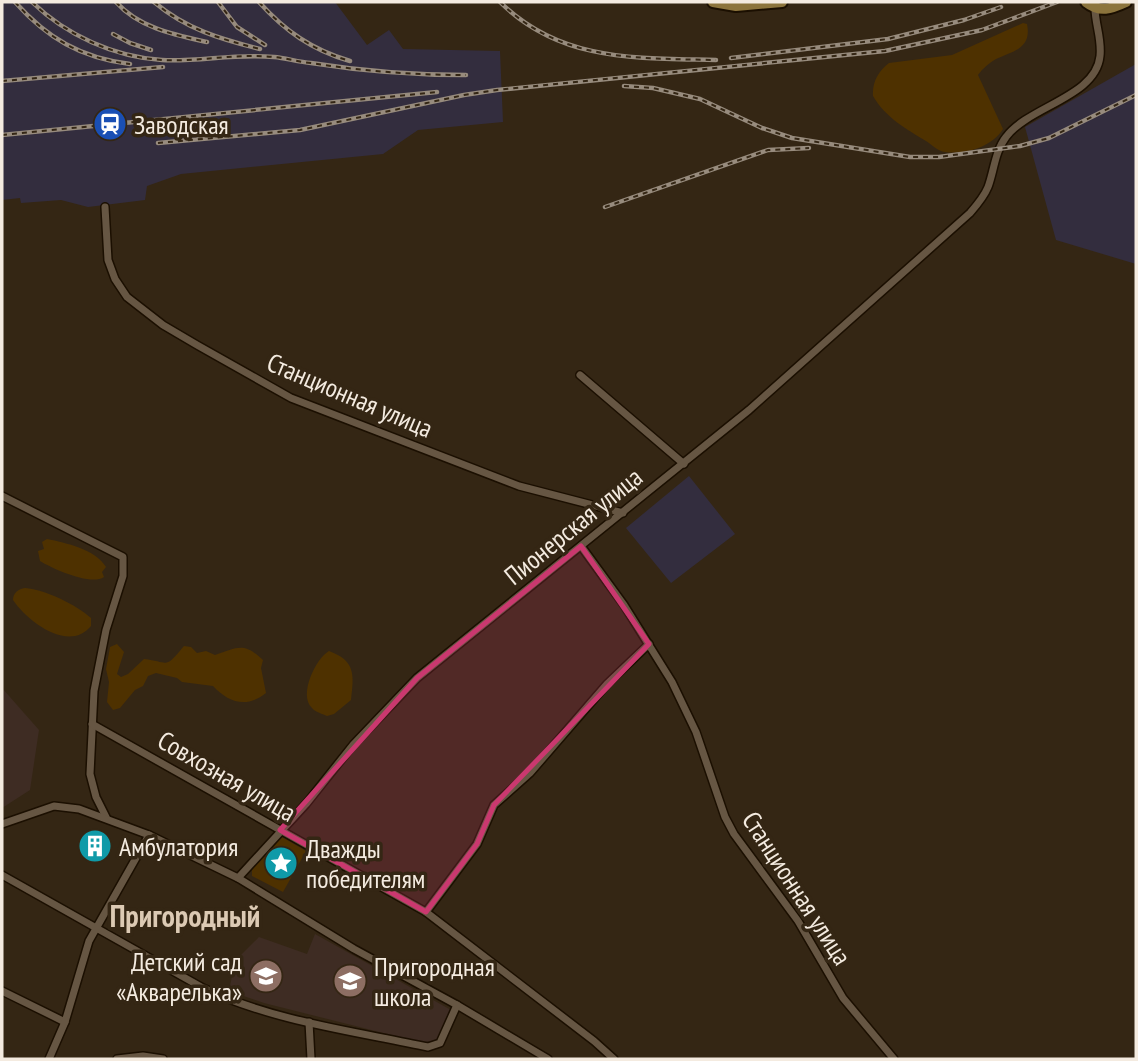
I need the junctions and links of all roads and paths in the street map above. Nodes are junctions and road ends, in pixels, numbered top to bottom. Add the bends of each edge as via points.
1 (713, 2) edge
2 (782, 2) edge
3 (1126, 2) edge
4 (1090, 5) edge
5 (105, 208) dead end
6 (580, 375) dead end
7 (684, 464) junction
8 (2, 496) edge
9 (623, 513) junction
10 (581, 546) junction
11 (649, 644) junction
12 (92, 724) junction
13 (106, 817) junction
14 (2, 824) edge
15 (280, 830) junction
16 (149, 835) junction
17 (2, 875) edge
18 (238, 878) junction
19 (426, 912) junction
20 (95, 927) junction
21 (2, 992) edge
22 (457, 1005) junction
23 (65, 1022) junction
24 (309, 1022) junction
25 (50, 1059) edge
26 (117, 1059) edge
27 (163, 1059) edge
28 (311, 1059) edge
29 (548, 1059) edge
30 (614, 1059) edge
31 (894, 1059) edge

1 - 2 main road via 736,6
3 - 4 main road via 1111,9
4 - 7 street, Пионерская улица via 1101,44 1095,74 1005,138 983,196 955,227
5 - 9 street, Станционная улица via 108,260 116,279 127,297 163,325 291,398 519,486
6 - 7 street
7 - 9 street, Пионерская улица
8 - 12 street via 123,557 123,576 97,670
9 - 10 street, Пионерская улица
10 - 11 street, Станционная улица
10 - 15 street, Пионерская улица via 417,678
11 - 19 street via 607,684 530,774 494,805 477,844
11 - 31 street, Станционная улица via 696,732 734,834 798,921 843,998
12 - 13 street via 90,775
12 - 15 street, Совхозная улица
13 - 14 street via 54,807
13 - 16 street
15 - 18 street, Пионерская улица
15 - 19 street, Совхозная улица
16 - 18 street
16 - 20 street
17 - 20 street
18 - 22 street
19 - 30 street, Совхозная улица
20 - 23 street
20 - 24 street via 225,998
21 - 23 street
22 - 24 street via 440,1043 428,1047
22 - 29 street
23 - 25 street
24 - 28 street
26 - 27 street

